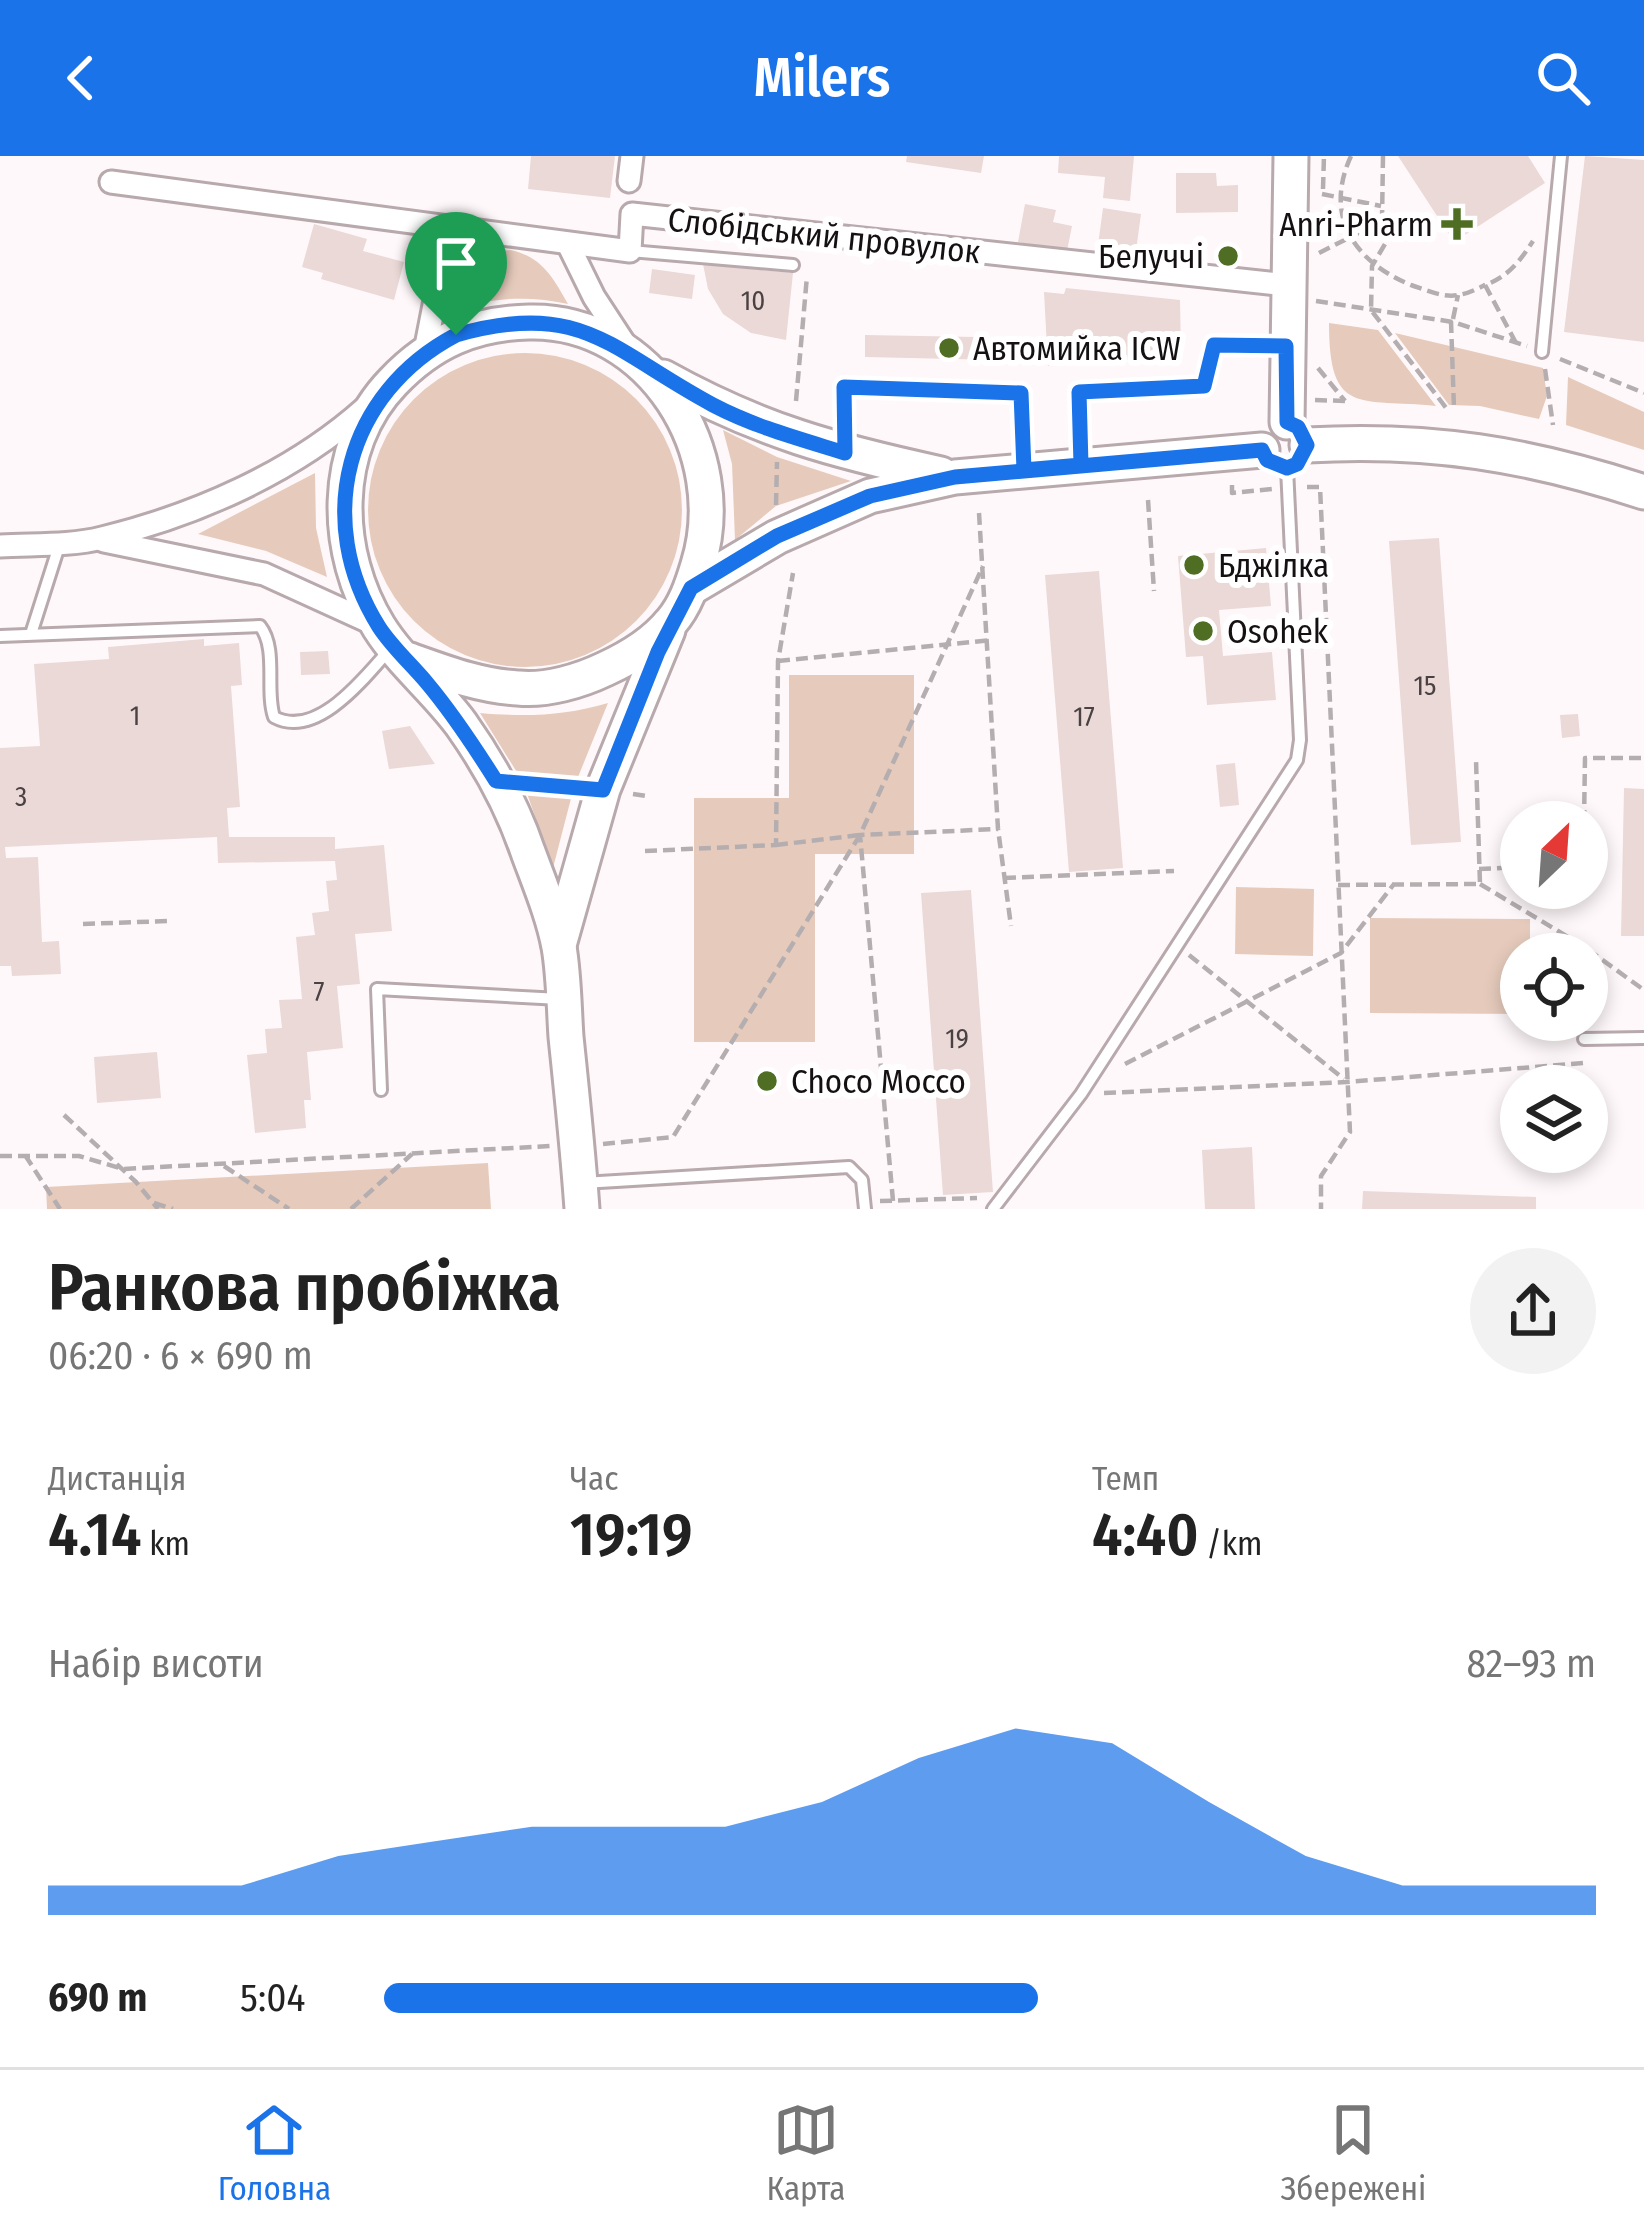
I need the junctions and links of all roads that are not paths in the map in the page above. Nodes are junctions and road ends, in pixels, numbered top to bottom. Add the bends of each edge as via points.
1 (632, 156) edge
2 (1291, 156) edge
3 (1561, 156) edge
4 (629, 181) dead end
5 (111, 182) dead end
6 (463, 231) junction
7 (568, 244) junction
8 (630, 251) junction
9 (793, 265) dead end
10 (1302, 293) junction
11 (1286, 346) junction
12 (425, 351) junction
13 (1542, 352) road end
14 (640, 362) junction
15 (388, 387) junction
16 (1286, 446) junction
17 (845, 453) junction
18 (1081, 465) junction
19 (1024, 470) junction
20 (955, 477) junction
21 (1644, 492) edge
22 (97, 539) junction
23 (61, 542) junction
24 (0, 547) edge
25 (691, 588) junction
26 (670, 624) junction
27 (32, 634) junction
28 (0, 636) edge
29 (392, 643) junction
30 (559, 945) junction
31 (563, 1000) junction
32 (1644, 1038) edge
33 (1608, 1039) edge
34 (381, 1090) dead end
35 (581, 1196) edge
36 (997, 1203) edge
37 (865, 1206) edge

1 - 4 street
2 - 10 main road
3 - 13 lane
5 - 6 street, Слобідський провулок
6 - 7 street, Слобідський провулок
6 - 12 street
7 - 8 street, Слобідський провулок
7 - 14 street
8 - 9 lane
8 - 10 street, Слобідський провулок via 632,214
10 - 11 main road
11 - 16 main road
11 - 18 lane via 1214,345 1204,386 1079,392
12 - 14 main road via 500,322 546,321 591,332
12 - 15 main road
14 - 17 main road via 717,407
14 - 25 main road via 678,405 697,448 707,518
15 - 22 street via 341,429 269,474 202,506
15 - 29 main road via 348,469 343,517 351,563
16 - 18 main road
16 - 21 main road via 1457,446
16 - 36 lane via 1300,750 1081,1094
17 - 19 lane via 844,387 1021,393
17 - 20 main road
18 - 19 main road
19 - 20 main road
20 - 25 main road via 870,496 777,536
22 - 23 street
22 - 29 street via 264,574
23 - 24 street
23 - 27 lane
25 - 26 main road
26 - 29 main road via 630,657 582,680 521,689 466,680
26 - 30 main road via 603,790
27 - 28 lane
27 - 29 lane via 260,626 268,639 270,706 282,722 340,705
29 - 30 main road via 461,724 496,781
30 - 31 main road
31 - 34 lane via 377,989
31 - 35 main road
32 - 33 lane
35 - 37 lane via 840,1166 857,1171

